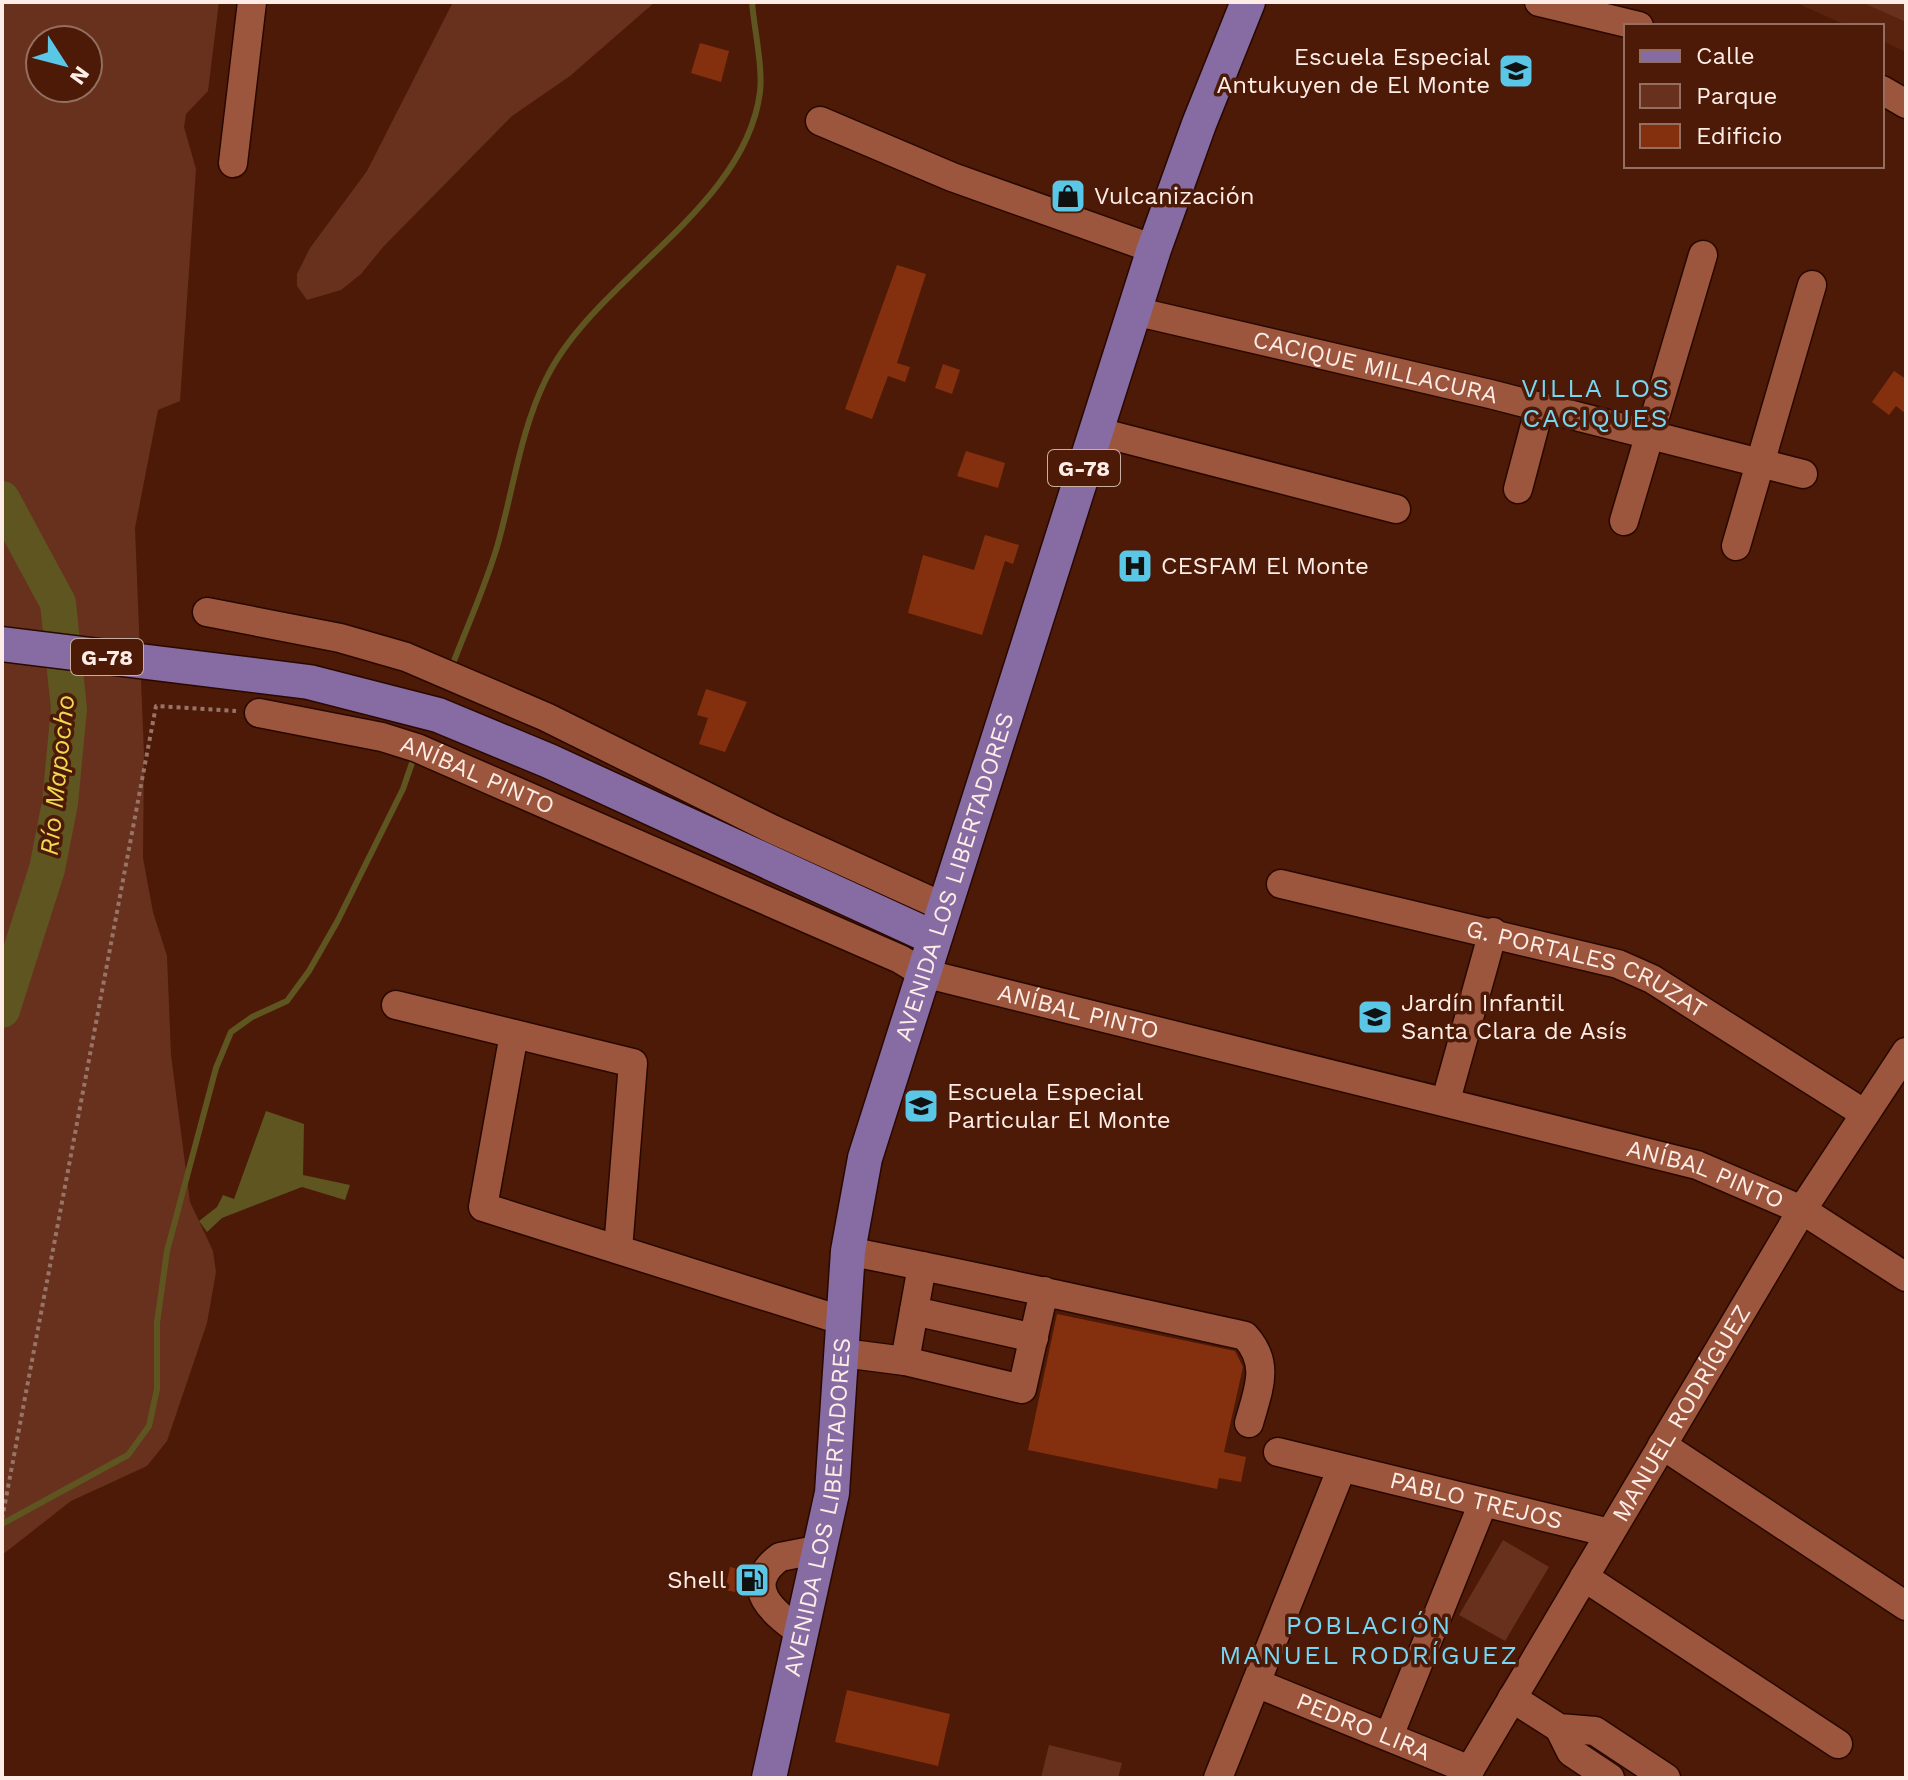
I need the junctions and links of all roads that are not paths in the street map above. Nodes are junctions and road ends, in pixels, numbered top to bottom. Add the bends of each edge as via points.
1 (252, 2) edge
2 (1248, 2) edge
3 (1539, 2) edge
4 (1631, 24) edge
5 (1884, 91) edge
6 (1906, 104) edge
7 (820, 121) dead end
8 (233, 163) dead end
9 (1154, 249) junction
10 (1703, 255) dead end
11 (1812, 285) dead end
12 (1134, 311) junction
13 (1540, 406) junction
14 (1095, 431) junction
15 (1650, 434) junction
16 (1760, 463) junction
17 (1803, 474) dead end
18 (1518, 489) dead end
19 (1396, 509) dead end
20 (1624, 521) dead end
21 (1736, 546) dead end
22 (207, 612) dead end
23 (2, 644) edge
24 (259, 713) road end
25 (885, 881) junction
26 (1281, 884) dead end
27 (929, 925) junction
28 (1493, 932) junction
29 (923, 973) junction
30 (396, 1005) dead end
31 (514, 1034) junction
32 (1906, 1052) edge
33 (1446, 1100) junction
34 (1865, 1114) junction
35 (1802, 1210) junction
36 (618, 1249) junction
37 (848, 1251) junction
38 (922, 1266) junction
39 (1906, 1277) edge
40 (1044, 1291) junction
41 (914, 1311) junction
42 (843, 1337) junction
43 (1034, 1338) junction
44 (905, 1361) junction
45 (1249, 1423) dead end
46 (1662, 1445) junction
47 (1278, 1452) dead end
48 (1341, 1470) junction
49 (1483, 1503) junction
50 (1610, 1533) junction
51 (821, 1549) junction
52 (1584, 1577) junction
53 (1906, 1606) edge
54 (802, 1633) junction
55 (1256, 1683) junction
56 (1512, 1698) junction
57 (1559, 1728) junction
58 (1389, 1736) junction
59 (1838, 1744) dead end
60 (1467, 1774) edge
61 (769, 1778) edge
62 (1218, 1778) edge
63 (1610, 1778) edge
64 (1666, 1778) edge

1 - 8 street
2 - 9 main road, AVENIDA LOS LIBERTADORES / G-78
3 - 4 street
5 - 6 street
7 - 9 street via 952,177
9 - 12 main road, AVENIDA LOS LIBERTADORES / G-78
10 - 15 street
11 - 16 street
12 - 13 street, CACIQUE MILLACURA
12 - 14 main road, AVENIDA LOS LIBERTADORES / G-78
13 - 15 street, CACIQUE MILLACURA
13 - 18 street
14 - 19 street
14 - 27 main road, AVENIDA LOS LIBERTADORES / G-78
15 - 16 street, CACIQUE MILLACURA
15 - 20 street
16 - 17 street, CACIQUE MILLACURA
16 - 21 street
22 - 25 street via 351,640 406,657 546,717
23 - 27 main road, ANÍBAL PINTO / G-78 via 344,689 438,715
24 - 29 street, ANÍBAL PINTO via 417,748
25 - 27 street
25 - 27 street
26 - 28 street, G. PORTALES CRUZAT
27 - 29 main road, AVENIDA LOS LIBERTADORES
28 - 33 street
28 - 34 street, G. PORTALES CRUZAT via 1618,964 1652,979
29 - 33 street, ANÍBAL PINTO
29 - 37 main road, AVENIDA LOS LIBERTADORES via 865,1158
30 - 31 street
31 - 36 street via 633,1063
31 - 36 street via 483,1207
32 - 34 street, MANUEL RODRÍGUEZ
33 - 35 street, ANÍBAL PINTO via 1668,1156
34 - 35 street, MANUEL RODRÍGUEZ
35 - 39 street, ANÍBAL PINTO
35 - 46 street, MANUEL RODRÍGUEZ
36 - 42 street
37 - 38 street
37 - 42 main road, AVENIDA LOS LIBERTADORES
38 - 40 street
38 - 41 street
40 - 43 street
40 - 45 street via 1245,1336 1263,1367
41 - 43 street
41 - 44 street
42 - 44 street
42 - 51 main road, AVENIDA LOS LIBERTADORES via 836,1465
43 - 44 street via 1022,1389
46 - 50 street, MANUEL RODRÍGUEZ
46 - 53 street
47 - 48 street, PABLO TREJOS
48 - 49 street, PABLO TREJOS
48 - 55 street
49 - 50 street, PABLO TREJOS
49 - 58 street
50 - 52 street, MANUEL RODRÍGUEZ
51 - 54 main road, AVENIDA LOS LIBERTADORES
51 - 54 street via 780,1557 765,1577 762,1595 768,1607
52 - 56 street, MANUEL RODRÍGUEZ
52 - 59 street
54 - 61 main road, AVENIDA LOS LIBERTADORES
55 - 58 street, PEDRO LIRA
55 - 62 street
56 - 57 street
56 - 60 street, MANUEL RODRÍGUEZ
57 - 63 street via 1571,1752
57 - 64 street via 1595,1731
58 - 60 street, PEDRO LIRA

